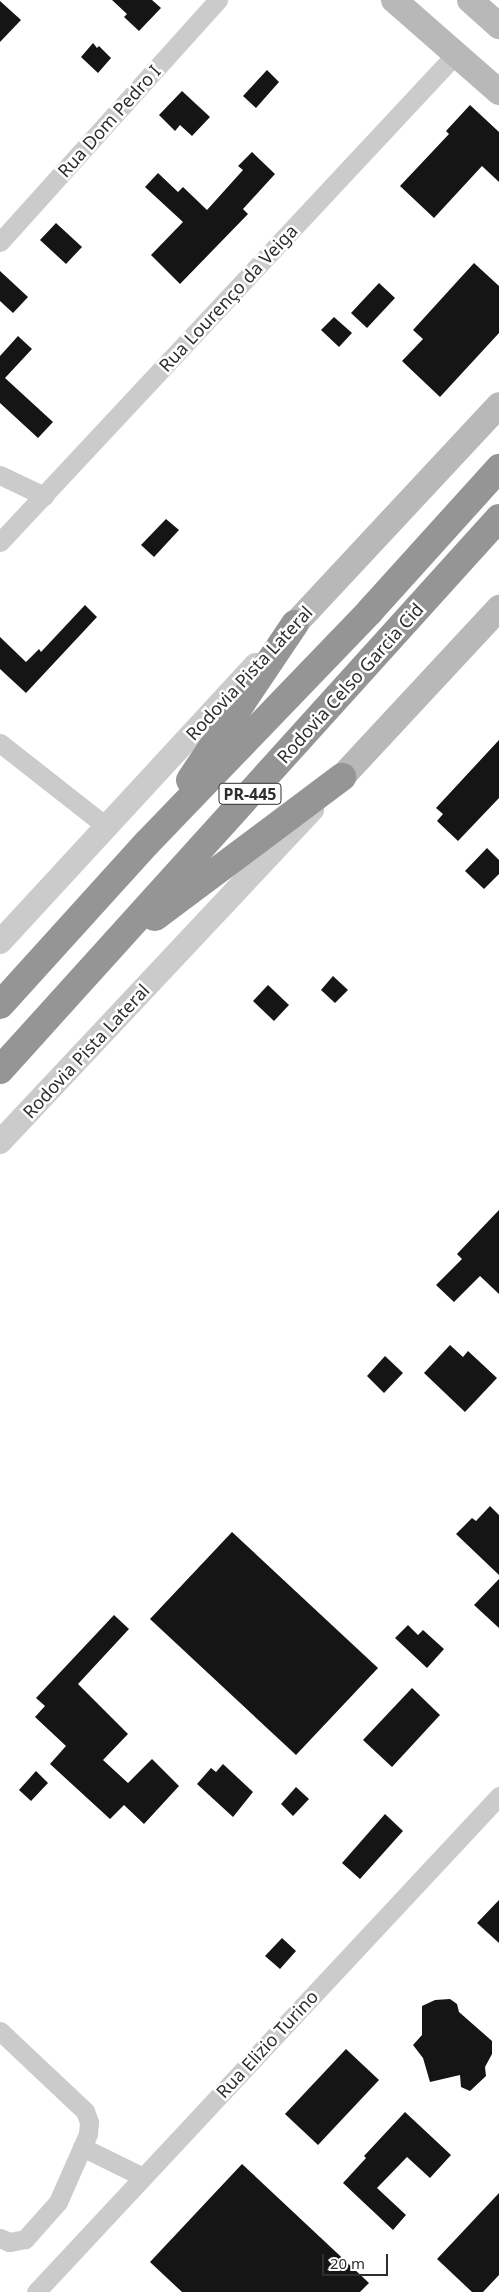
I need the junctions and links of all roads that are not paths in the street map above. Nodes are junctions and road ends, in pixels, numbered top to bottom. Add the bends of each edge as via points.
1 (218, 0) edge
2 (394, 0) edge
3 (470, 0) edge
4 (499, 26) edge
5 (455, 55) junction
6 (499, 92) edge
7 (0, 242) edge
8 (499, 405) edge
9 (499, 468) edge
10 (0, 474) edge
11 (44, 496) junction
12 (499, 518) edge
13 (0, 542) edge
14 (499, 608) edge
15 (295, 624) junction
16 (0, 743) edge
17 (342, 778) junction
18 (107, 827) junction
19 (147, 843) junction
20 (0, 942) edge
21 (106, 954) junction
22 (0, 1005) edge
23 (0, 1070) edge
24 (0, 1142) edge
25 (499, 1796) edge
26 (0, 2031) edge
27 (82, 2147) junction
28 (143, 2177) junction
29 (0, 2238) edge
30 (36, 2292) edge

1 - 7 street, Rua Dom Pedro I
2 - 5 main road
3 - 4 main road
5 - 6 main road
5 - 11 street, Rua Lourenço da Veiga
8 - 15 main road, Rodovia Pista Lateral
9 - 19 highway, Rodovia Celso Garcia Cid / PR-445 via 370,611
10 - 11 street
11 - 13 street, Rua Lourenço da Veiga
12 - 21 highway, Rodovia Celso Garcia Cid / PR-445
14 - 17 main road, Rodovia Pista Lateral / PR-445
15 - 18 street, Rodovia Pista Lateral
15 - 19 highway
16 - 18 street
17 - 21 highway
17 - 24 street, Rodovia Pista Lateral / PR-445
18 - 20 street, Rodovia Pista Lateral
19 - 22 highway, Rodovia Celso Garcia Cid / PR-445
21 - 23 highway, Rodovia Celso Garcia Cid / PR-445
25 - 28 street, Rua Elizio Turino
26 - 27 street via 84,2111 90,2122
27 - 28 street
27 - 29 street via 58,2202 25,2239 8,2242
28 - 30 street, Rua Elizio Turino

